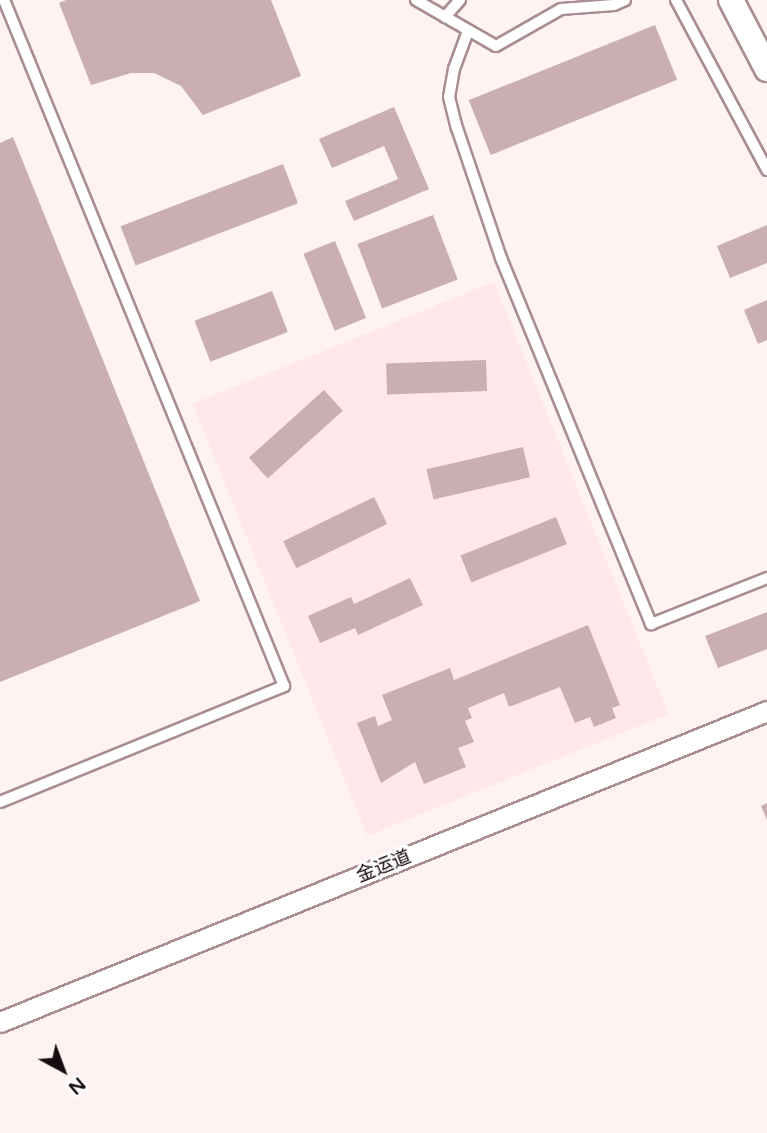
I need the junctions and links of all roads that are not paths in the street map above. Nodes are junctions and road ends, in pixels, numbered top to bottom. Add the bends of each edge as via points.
1 (4, 0) edge
2 (416, 0) edge
3 (460, 0) edge
4 (625, 0) edge
5 (676, 0) edge
6 (731, 0) edge
7 (445, 17) junction
8 (468, 31) junction
9 (767, 69) edge
10 (767, 170) edge
11 (767, 578) edge
12 (767, 711) edge
13 (0, 802) edge
14 (0, 1022) edge

1 - 13 lane via 284,687
2 - 7 lane
3 - 7 lane
4 - 8 lane via 561,9 496,46
5 - 10 lane
6 - 9 street
7 - 8 lane
8 - 11 lane via 449,97 457,128 501,258 651,624
12 - 14 street, 金运道

